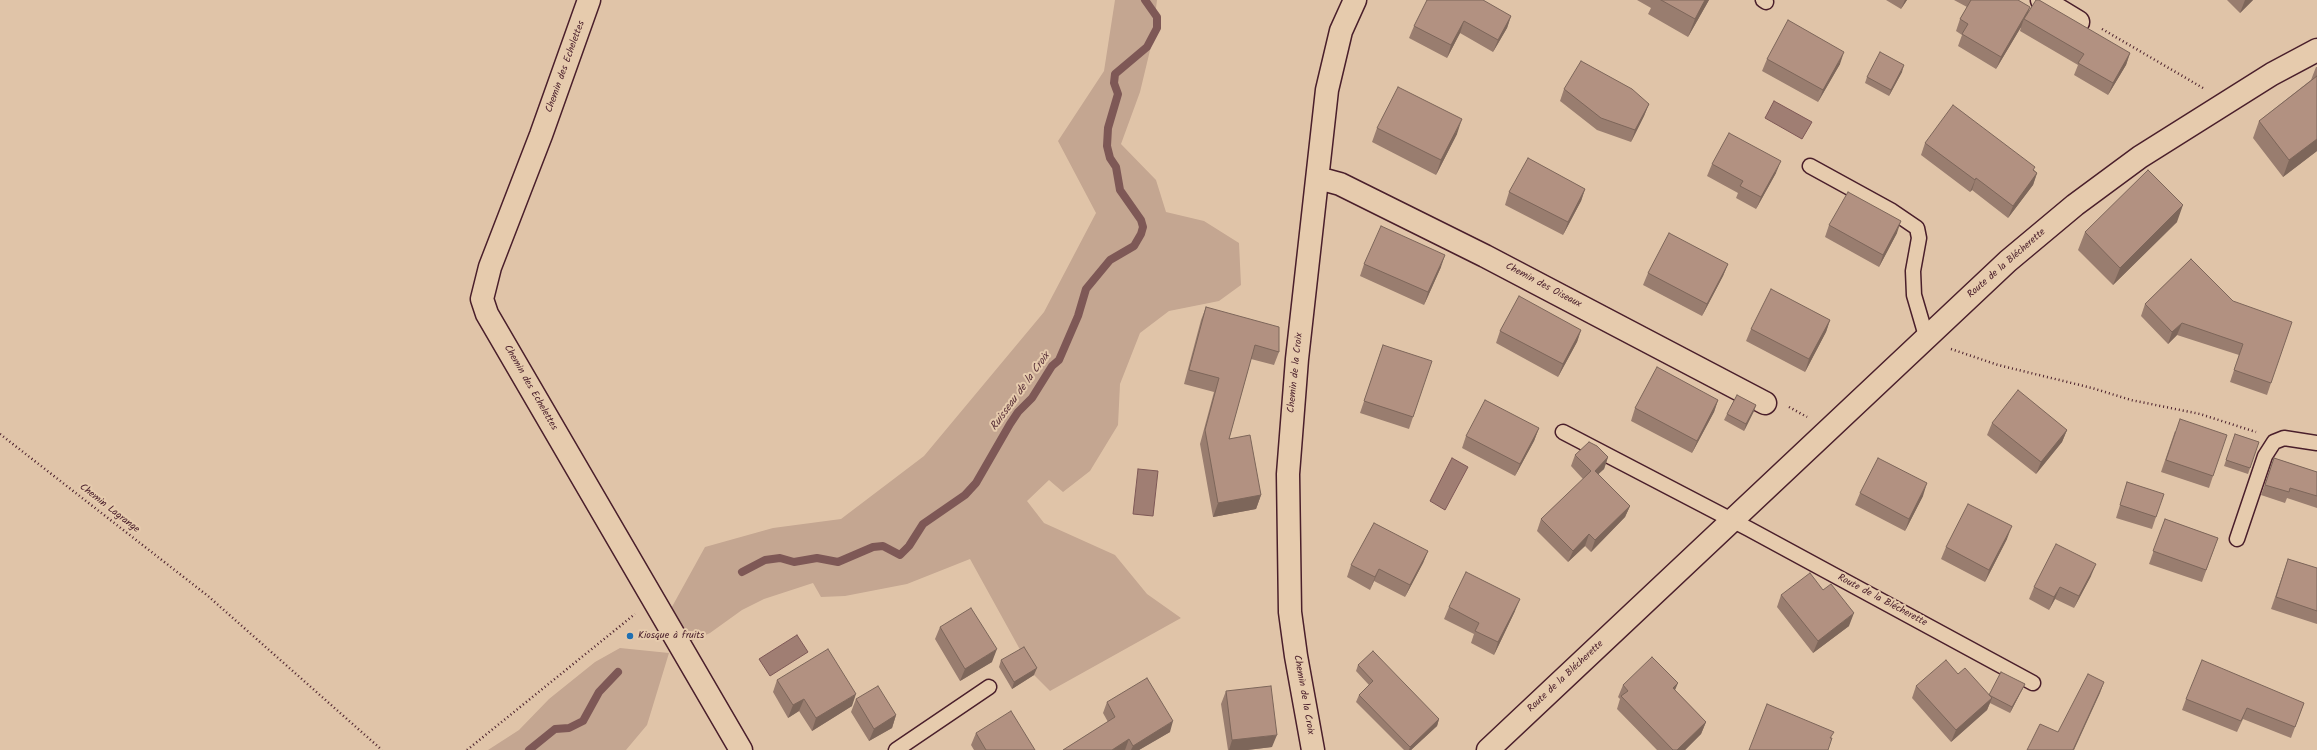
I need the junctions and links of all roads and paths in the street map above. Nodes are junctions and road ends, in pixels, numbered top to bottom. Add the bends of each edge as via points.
1 (589, 0) edge
2 (1355, 0) edge
3 (2042, 0) edge
4 (2078, 22) joint
5 (2317, 50) edge
6 (2209, 92) dead end
7 (1810, 166) dead end
8 (1318, 178) junction
9 (1926, 336) junction
10 (1948, 347) dead end
11 (1765, 403) dead end
12 (1563, 432) dead end
13 (0, 434) edge
14 (2284, 438) junction
15 (2317, 442) edge
16 (1731, 521) junction
17 (2237, 539) dead end
18 (653, 599) junction
19 (2033, 682) dead end
20 (989, 687) dead end
21 (382, 750) edge
22 (467, 750) edge
23 (741, 750) edge
24 (896, 750) edge
25 (1313, 750) edge
26 (1488, 750) edge

1 - 18 street, Chemin des Echelettes via 490,267 482,299 487,314
2 - 8 street, Chemin de la Croix via 1341,31 1334,56 1327,90
3 - 4 street
4 - 6 path via 2080,17
5 - 9 street, Route de la Blécherette via 2260,82 2140,157 2075,206 2008,262
7 - 9 lane via 1892,211 1917,228 1919,238 1913,271 1914,295
8 - 11 street, Chemin des Oiseaux via 1340,184 1478,252
8 - 25 street, Chemin de la Croix via 1296,367 1288,474 1290,612
9 - 16 street, Route de la Blécherette
10 - 14 path via 2021,371 2131,400 2200,414 2250,431
12 - 16 lane, Route de la Blécherette
13 - 21 path, Chemin Lagrange via 208,596
14 - 15 lane
14 - 17 lane via 2274,442 2265,456
16 - 19 lane, Route de la Blécherette
16 - 26 street, Route de la Blécherette
18 - 22 path
18 - 23 street, Chemin des Echelettes
20 - 24 lane

